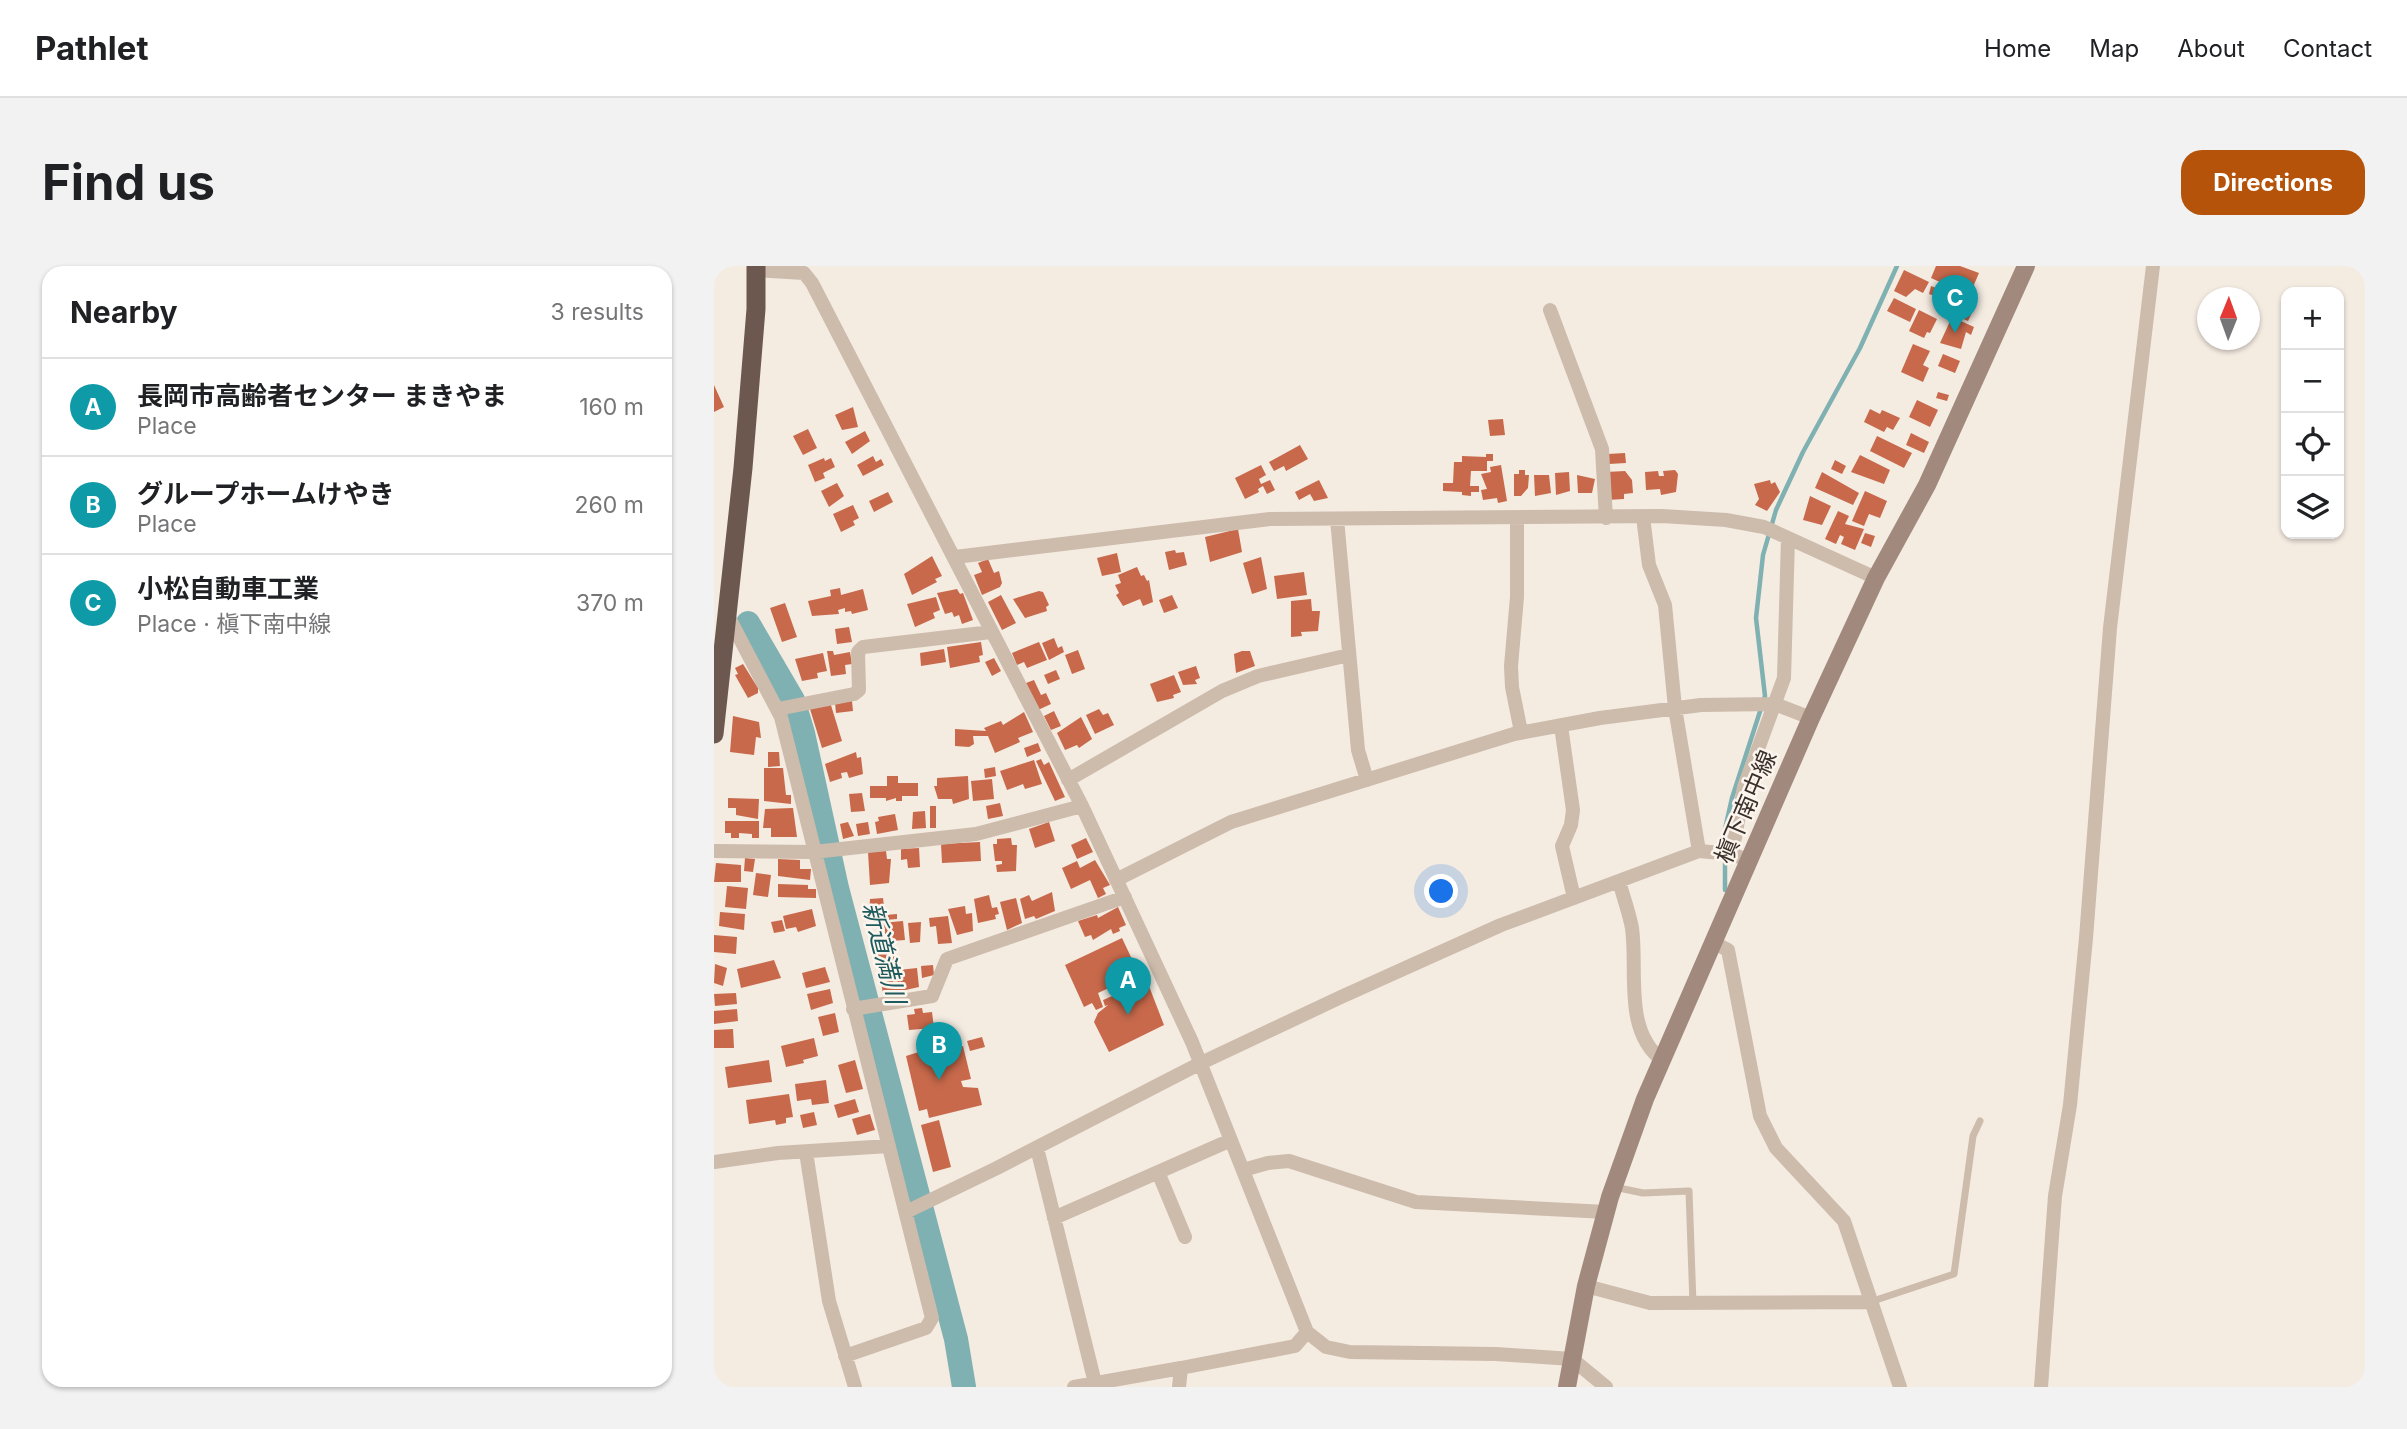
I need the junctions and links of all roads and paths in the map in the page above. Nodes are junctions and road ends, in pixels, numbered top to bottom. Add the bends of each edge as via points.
1 (2026, 266) edge
2 (2153, 266) edge
3 (756, 268) edge
4 (1550, 310) dead end
5 (1643, 517) junction
6 (1606, 518) junction
7 (1337, 519) junction
8 (1517, 519) junction
9 (1788, 538) junction
10 (955, 557) junction
11 (1876, 578) junction
12 (727, 614) junction
13 (991, 632) junction
14 (1349, 655) junction
15 (1775, 704) junction
16 (1675, 708) junction
17 (778, 709) junction
18 (1811, 718) junction
19 (1561, 726) junction
20 (1521, 733) junction
21 (714, 734) edge
22 (1367, 779) junction
23 (1068, 780) junction
24 (1083, 806) junction
25 (714, 850) edge
26 (817, 851) junction
27 (1699, 851) junction
28 (1732, 854) junction
29 (1750, 861) junction
30 (1116, 880) junction
31 (1619, 881) junction
32 (1125, 897) junction
33 (1574, 898) junction
34 (1714, 943) junction
35 (857, 1008) junction
36 (1662, 1060) junction
37 (1201, 1063) junction
38 (1980, 1121) dead end
39 (1231, 1140) junction
40 (888, 1146) junction
41 (1037, 1147) junction
42 (806, 1152) junction
43 (714, 1162) edge
44 (1243, 1170) junction
45 (1158, 1172) junction
46 (1614, 1187) junction
47 (908, 1211) junction
48 (1606, 1212) junction
49 (1054, 1218) junction
50 (1185, 1237) dead end
51 (1586, 1286) junction
52 (1870, 1302) junction
53 (1693, 1305) junction
54 (1307, 1332) junction
55 (845, 1356) junction
56 (1572, 1359) junction
57 (1181, 1368) junction
58 (1095, 1383) junction
59 (855, 1387) edge
60 (1074, 1387) edge
61 (1179, 1387) edge
62 (1567, 1387) edge
63 (1606, 1387) edge
64 (1899, 1387) edge
65 (2041, 1387) edge

1 - 11 main road, 槇下南中線 via 1927,485
2 - 65 street via 2110,628 2086,938 2070,1105 2055,1196
3 - 10 street via 804,274 812,283
3 - 12 highway via 752,367
4 - 6 street via 1602,449
5 - 6 street
5 - 9 street via 1727,520 1764,527
5 - 16 street via 1649,565 1665,605
6 - 8 street
7 - 8 street
7 - 10 street via 1270,519
7 - 14 street
8 - 20 street via 1511,666
9 - 11 street
9 - 15 street via 1785,668
10 - 13 street
11 - 18 main road, 槇下南中線
12 - 17 street
12 - 21 highway
13 - 17 street via 863,647 858,652 859,690 854,694
13 - 23 street
14 - 22 street via 1358,750
14 - 23 street via 1258,676 1222,691
15 - 16 street
15 - 18 street
15 - 28 street via 1744,787
16 - 19 street
16 - 27 street
17 - 26 street
18 - 29 main road, 槇下南中線
19 - 20 street
19 - 33 street via 1573,810 1562,846
20 - 22 street
22 - 30 street via 1231,822
23 - 24 street
24 - 26 street via 992,832
24 - 30 street
25 - 26 street
26 - 35 street
27 - 28 street
27 - 31 street
28 - 29 street
29 - 34 main road, 槇下南中線
30 - 32 street
31 - 33 street
31 - 36 street via 1632,928 1632,984 1644,1039
32 - 35 street via 947,959 932,996
32 - 37 street
33 - 37 street via 1501,925
34 - 36 main road, 槇下南中線
34 - 52 street via 1728,950 1766,1132 1776,1149 1844,1221
35 - 40 street
36 - 46 main road, 槇下南中線
37 - 39 street
37 - 41 street
38 - 52 lane via 1972,1136 1954,1273
39 - 44 street
39 - 45 street
40 - 42 street
40 - 47 street
41 - 47 street
41 - 49 street
42 - 43 street
42 - 55 street via 827,1292
44 - 48 street via 1289,1161 1416,1202
44 - 54 street
45 - 49 street
45 - 50 street
46 - 48 main road, 槇下南中線
46 - 53 lane via 1643,1193 1689,1191
47 - 55 street via 932,1318 926,1328
48 - 51 main road, 槇下南中線
49 - 58 street
51 - 53 street via 1650,1303
51 - 56 main road, 槇下南中線
52 - 53 street
52 - 64 street
54 - 56 street via 1326,1347 1350,1352
54 - 57 street via 1295,1346
55 - 59 street
56 - 62 main road, 槇下南中線
56 - 63 street
57 - 58 street
57 - 61 street
58 - 60 street

